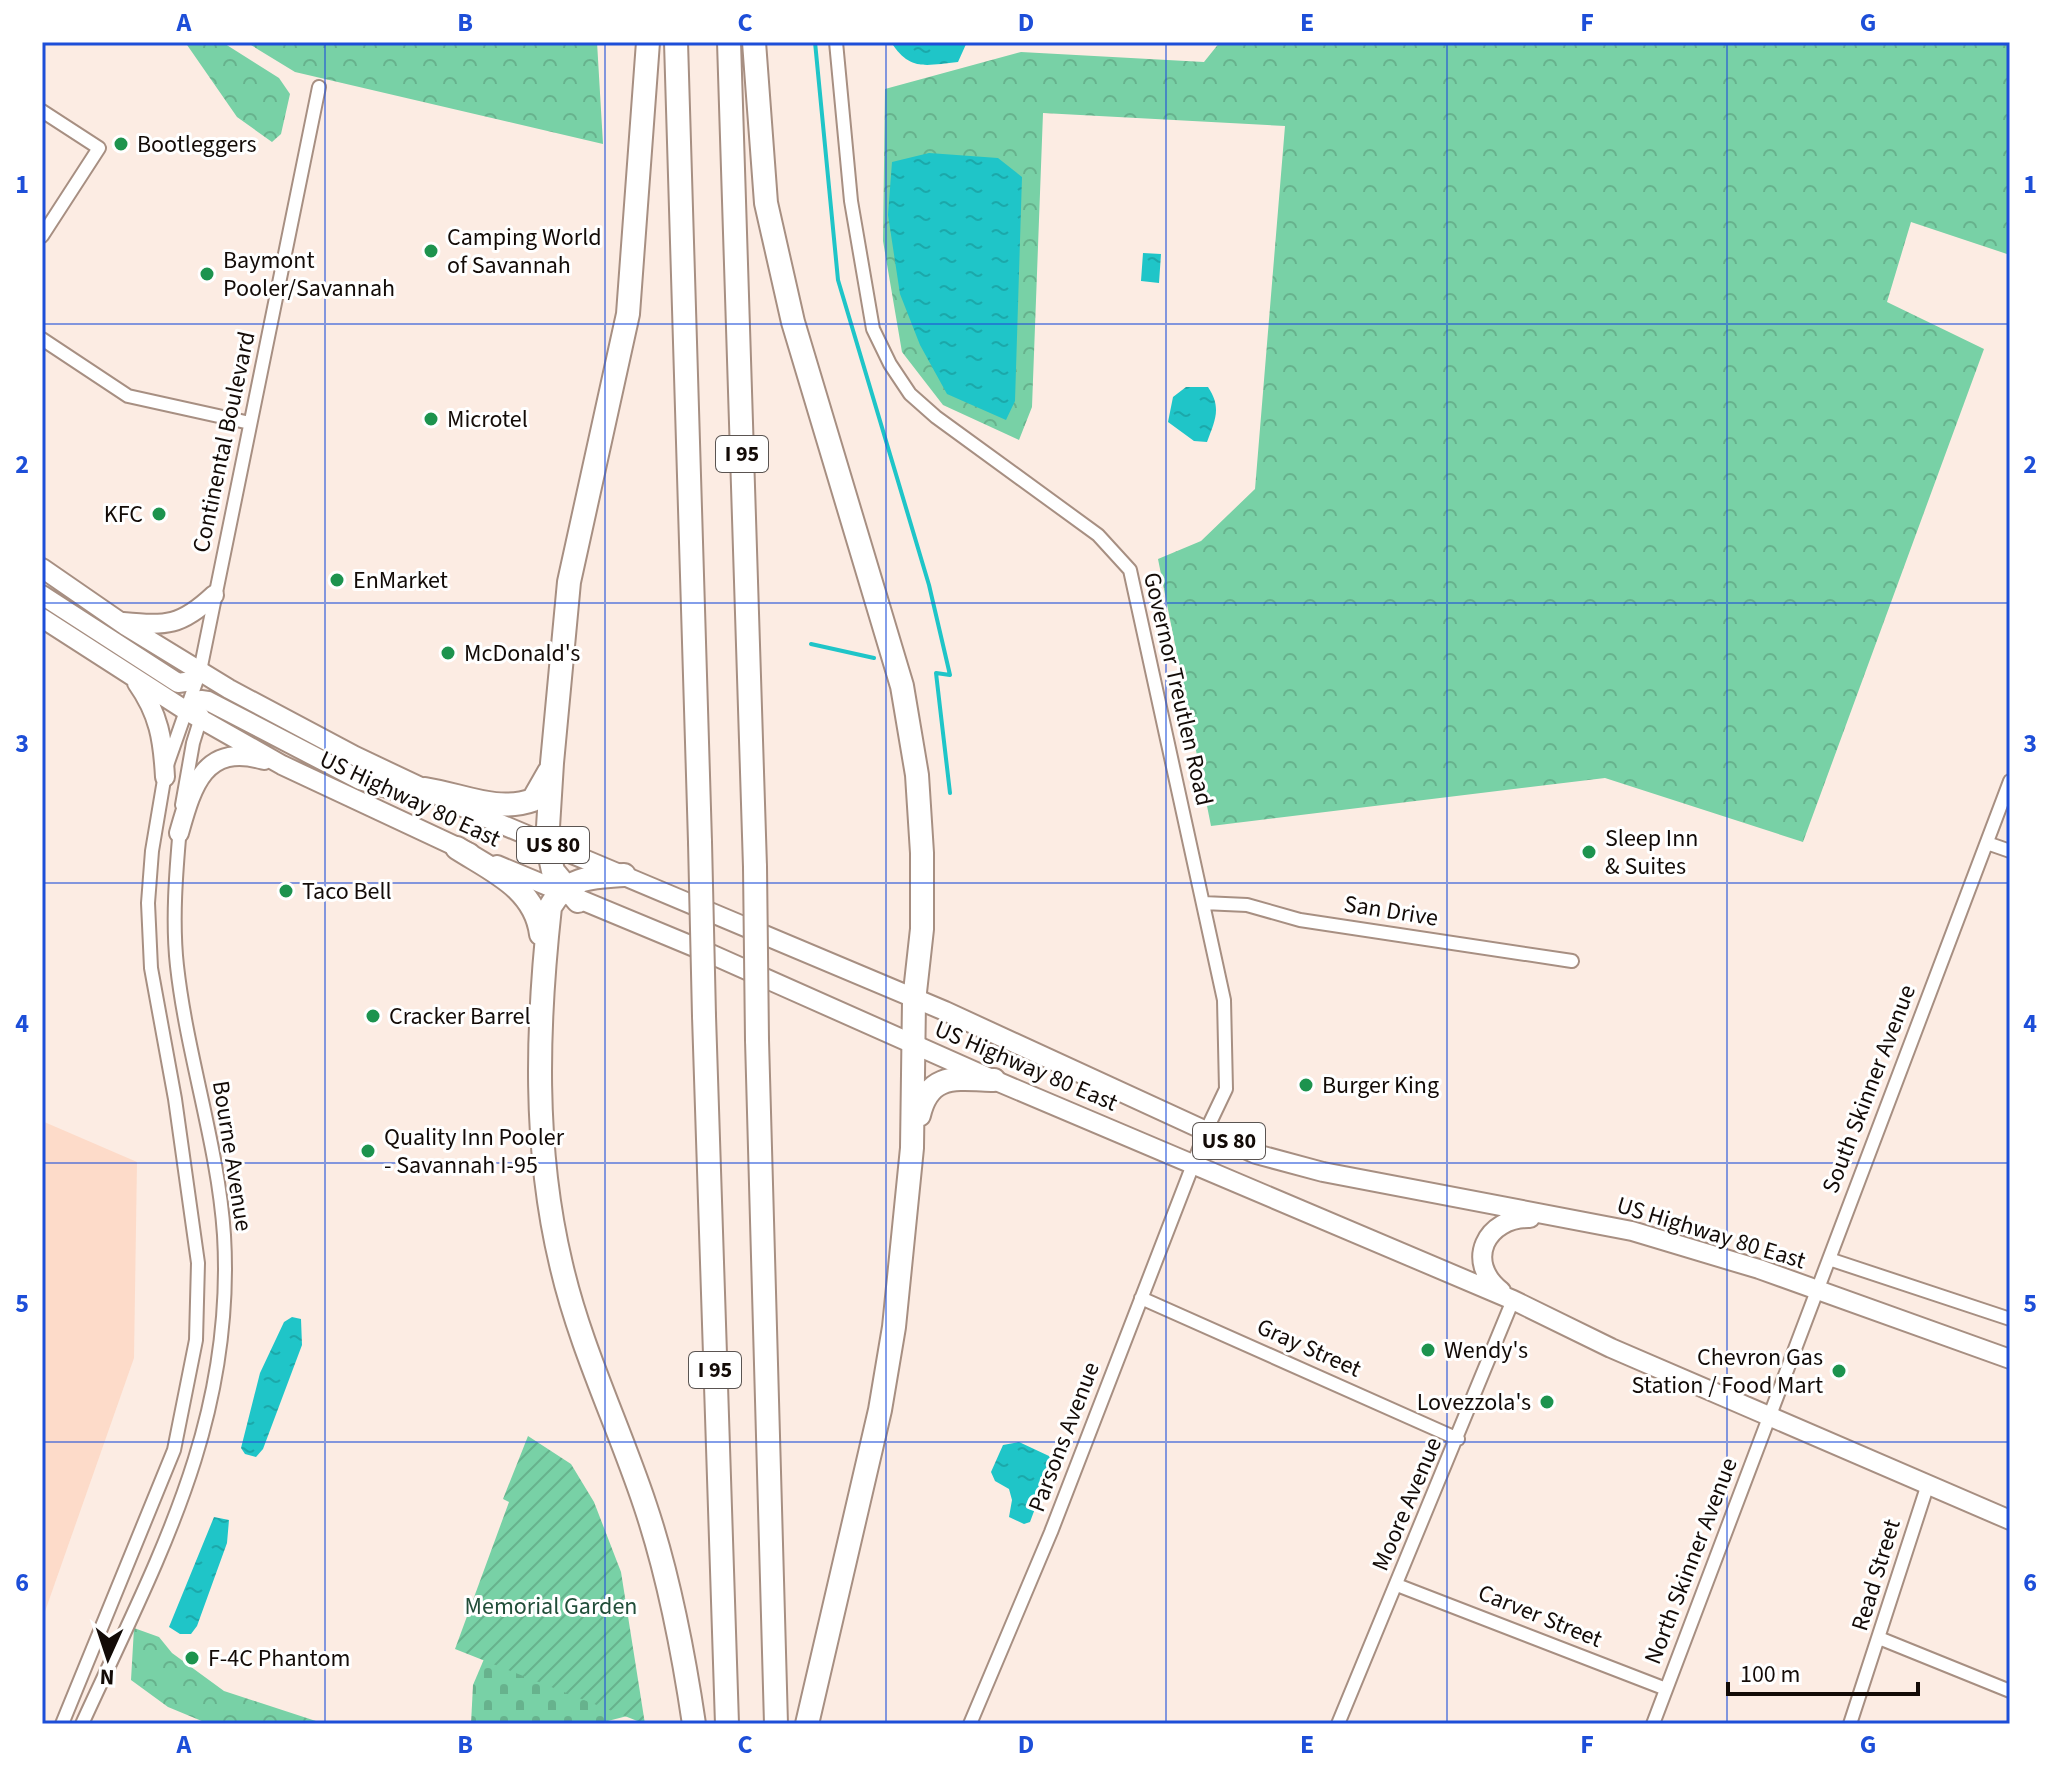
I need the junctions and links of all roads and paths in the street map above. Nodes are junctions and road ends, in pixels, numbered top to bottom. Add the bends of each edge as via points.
1 (648, 42) edge
2 (676, 42) edge
3 (729, 42) edge
4 (754, 42) edge
5 (836, 42) edge
6 (319, 87) dead end
7 (42, 111) edge
8 (42, 236) edge
9 (42, 339) edge
10 (250, 423) junction
11 (42, 568) edge
12 (42, 595) edge
13 (214, 595) junction
14 (42, 618) edge
15 (120, 622) junction
16 (200, 671) junction
17 (133, 677) junction
18 (196, 709) junction
19 (552, 763) junction
20 (282, 765) junction
21 (165, 777) junction
22 (2010, 781) edge
23 (425, 789) junction
24 (484, 817) junction
25 (179, 833) junction
26 (547, 843) junction
27 (1987, 843) junction
28 (457, 848) junction
29 (2010, 851) edge
30 (624, 875) junction
31 (567, 894) junction
32 (1203, 903) junction
33 (544, 958) junction
34 (1572, 961) dead end
35 (914, 1001) junction
36 (916, 1045) junction
37 (994, 1080) junction
38 (1206, 1131) junction
39 (912, 1148) junction
40 (1195, 1164) junction
41 (1565, 1219) junction
42 (1829, 1259) junction
43 (1816, 1290) junction
44 (1141, 1298) junction
45 (1513, 1300) junction
46 (2010, 1319) edge
47 (2010, 1359) edge
48 (1770, 1414) junction
49 (1458, 1439) junction
50 (1928, 1484) junction
51 (2010, 1520) edge
52 (1397, 1585) junction
53 (1879, 1638) junction
54 (1666, 1689) junction
55 (2010, 1691) edge
56 (62, 1724) edge
57 (82, 1724) edge
58 (694, 1724) edge
59 (727, 1724) edge
60 (776, 1724) edge
61 (807, 1724) edge
62 (970, 1724) edge
63 (1338, 1724) edge
64 (1653, 1724) edge
65 (1850, 1724) edge

1 - 19 highway via 628,314 569,582
2 - 59 highway, I 95, bridge
3 - 60 highway, I 95, bridge
4 - 35 highway via 766,203 793,322 902,686 922,853 922,929
5 - 32 street, Governor Treutlen Road via 851,201 873,329 910,394 1098,535 1130,570
6 - 10 street, Continental Boulevard
7 - 8 street via 99,148
9 - 10 street via 128,396
10 - 13 street, Continental Boulevard
11 - 15 main road, US Highway 80 East / US 80
12 - 16 main road via 178,683 192,681
13 - 15 main road via 178,623
13 - 16 street, Continental Boulevard
14 - 17 main road, US Highway 80 East / US 80
15 - 16 main road, US Highway 80 East / US 80
16 - 18 street, Continental Boulevard
16 - 18 street, Bourne Avenue
16 - 23 main road, US Highway 80 East / US 80
17 - 18 main road, US Highway 80 East / US 80
17 - 21 main road via 159,725
18 - 20 main road, US Highway 80 East / US 80
18 - 21 street, Bourne Avenue
18 - 24 main road via 360,780
18 - 25 street, Bourne Avenue
19 - 23 highway via 533,800 518,806 499,808 469,796
19 - 26 highway
20 - 25 main road via 248,755 205,768 195,781
20 - 28 main road, US Highway 80 East / US 80
21 - 56 street, Bourne Avenue via 151,864 151,968 198,1263 196,1340 174,1450
22 - 27 street, South Skinner Avenue
23 - 24 main road, US Highway 80 East / US 80
24 - 26 main road, US Highway 80 East / US 80
25 - 57 street, Bourne Avenue via 177,965 224,1232 221,1352 210,1415 188,1485
26 - 30 main road, US Highway 80 East / US 80
26 - 31 highway via 553,871
27 - 29 street
27 - 42 street, South Skinner Avenue
28 - 31 main road, US Highway 80 East / US 80
28 - 33 highway via 523,890 539,916
30 - 31 highway via 590,877
30 - 35 main road, US Highway 80 East / US 80
31 - 33 highway via 550,907
31 - 36 main road, US Highway 80 East / US 80
32 - 34 street, San Drive via 1247,905 1300,920
32 - 38 street, Governor Treutlen Road via 1224,1000 1227,1049 1226,1089
33 - 58 highway via 539,1103 560,1262 577,1326 645,1506 673,1604
35 - 36 highway
35 - 38 main road, US Highway 80 East / US 80
36 - 37 main road, US Highway 80 East / US 80
36 - 39 highway
37 - 39 highway via 953,1079 934,1085 923,1098
37 - 40 main road, US Highway 80 East / US 80
38 - 40 street, Governor Treutlen Road
38 - 41 main road, US Highway 80 East / US 80 via 1256,1154 1323,1172
39 - 61 highway via 880,1410
40 - 44 street, Parsons Avenue
40 - 45 main road, US Highway 80 East / US 80
41 - 43 main road, US Highway 80 East / US 80 via 1632,1231
41 - 45 main road via 1514,1218 1491,1232 1484,1250 1486,1274
42 - 43 street, South Skinner Avenue
42 - 46 street
43 - 47 main road, US Highway 80 East / US 80
43 - 48 street, South Skinner Avenue
44 - 49 street, Gray Street
44 - 62 street, Parsons Avenue
45 - 48 main road, US Highway 80 East / US 80 via 1600,1343
45 - 49 street, Moore Avenue
48 - 50 main road, US Highway 80 East / US 80
48 - 54 street, North Skinner Avenue
49 - 52 street, Moore Avenue
50 - 51 main road, US Highway 80 East / US 80
50 - 53 street, Read Street
52 - 54 street, Carver Street
52 - 63 street, Moore Avenue
53 - 55 street
53 - 65 street, Read Street
54 - 64 street, North Skinner Avenue

